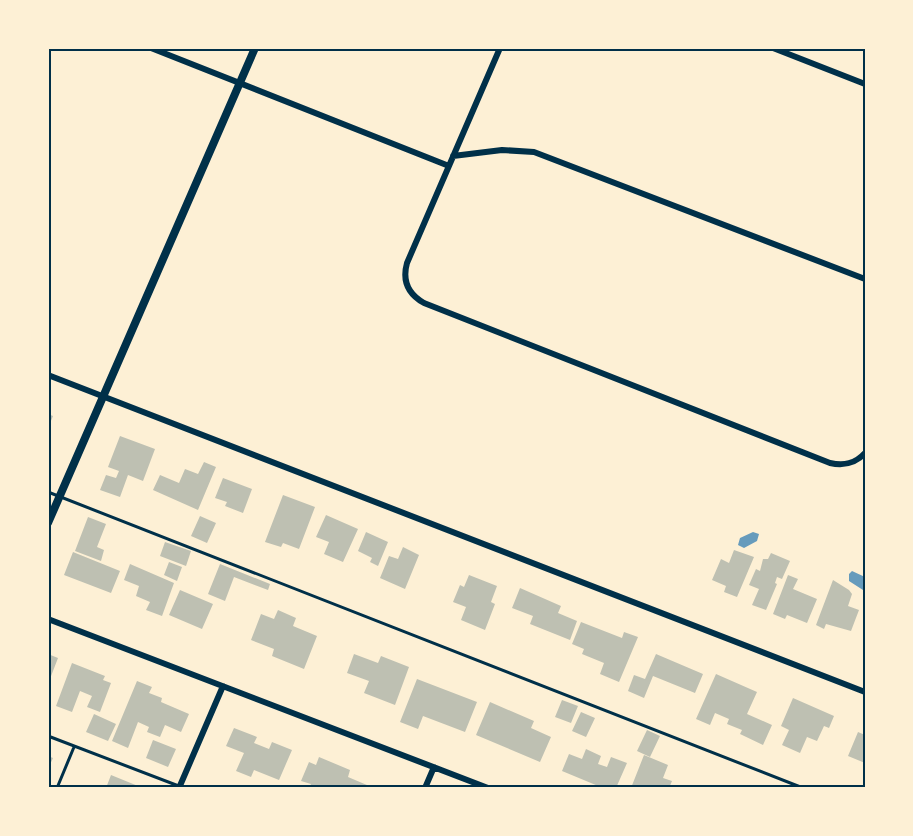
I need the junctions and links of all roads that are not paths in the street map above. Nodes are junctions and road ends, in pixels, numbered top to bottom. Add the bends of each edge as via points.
1 (151, 48) edge
2 (255, 48) edge
3 (500, 48) edge
4 (773, 48) edge
5 (239, 84) junction
6 (865, 84) edge
7 (453, 156) junction
8 (449, 166) junction
9 (865, 279) edge
10 (48, 375) edge
11 (103, 397) junction
12 (865, 453) edge
13 (48, 492) edge
14 (60, 496) junction
15 (48, 523) edge
16 (48, 619) edge
17 (223, 686) junction
18 (865, 692) edge
19 (48, 736) edge
20 (74, 747) junction
21 (434, 767) junction
22 (181, 787) edge
23 (57, 788) edge
24 (425, 788) edge
25 (488, 788) edge
26 (803, 788) edge

1 - 5 street
2 - 5 street
3 - 7 street
4 - 6 street
5 - 8 street
5 - 11 street
7 - 8 street
7 - 9 street via 502,150 534,152
8 - 12 street via 407,263 405,279 416,298 830,463 853,463
10 - 11 street
11 - 14 street
11 - 18 street
13 - 14 lane
14 - 15 street
14 - 26 lane
16 - 17 street
17 - 21 street
17 - 22 street
19 - 20 lane
20 - 22 lane
20 - 23 lane
21 - 24 street
21 - 25 street

